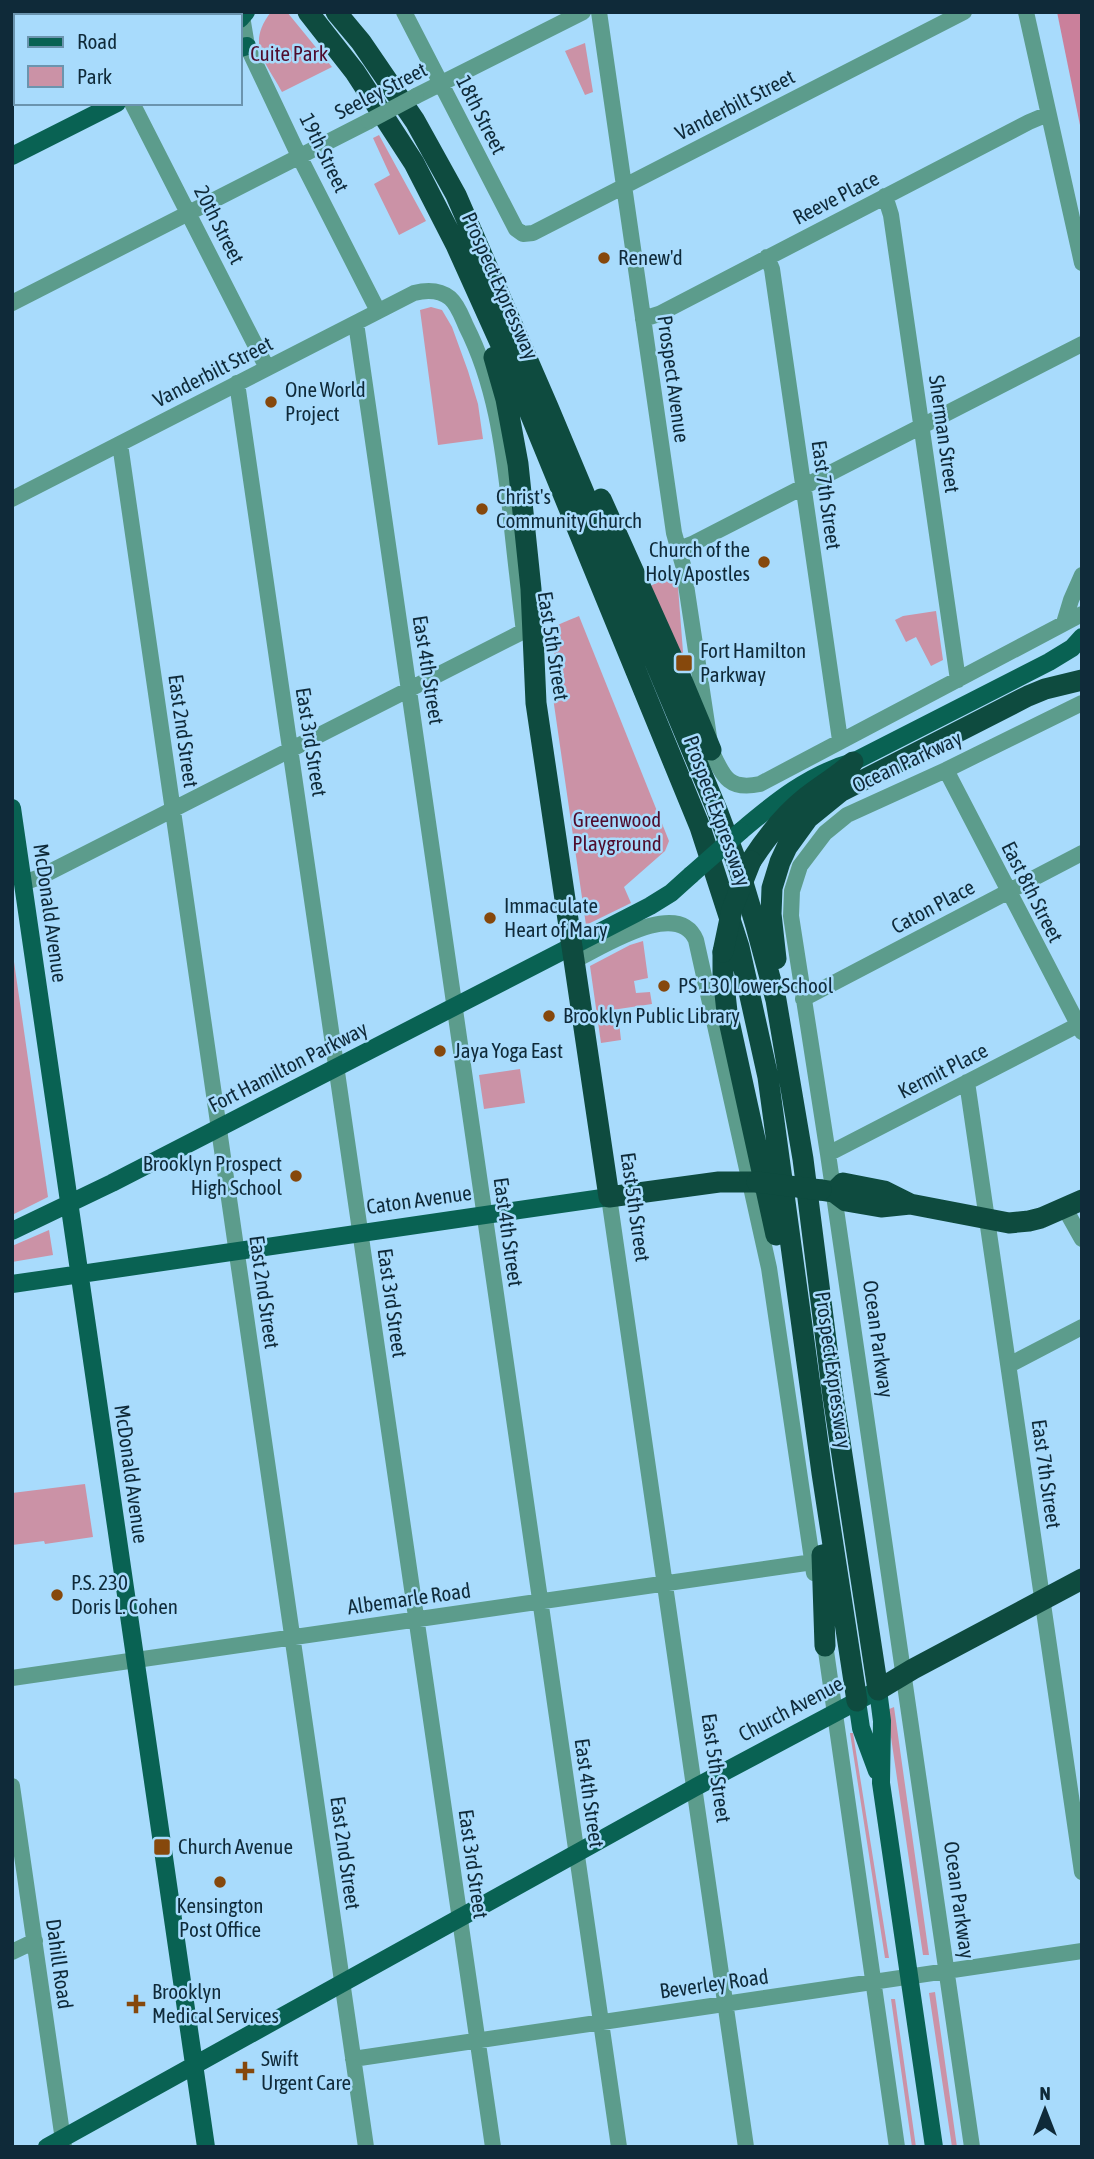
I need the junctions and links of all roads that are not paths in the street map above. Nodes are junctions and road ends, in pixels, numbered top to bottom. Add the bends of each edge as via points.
1 (308, 12) edge
2 (336, 12) edge
3 (404, 12) edge
4 (599, 12) edge
5 (964, 12) edge
6 (1026, 12) edge
7 (242, 15) edge
8 (576, 16) edge
9 (243, 47) edge
10 (441, 84) junction
11 (113, 105) edge
12 (133, 105) edge
13 (1048, 114) junction
14 (12, 156) edge
15 (299, 156) junction
16 (624, 185) junction
17 (885, 196) junction
18 (187, 214) junction
19 (523, 234) joint
20 (767, 257) junction
21 (1082, 263) edge
22 (467, 268) junction
23 (436, 292) joint
24 (12, 303) edge
25 (378, 311) junction
26 (643, 319) junction
27 (356, 323) junction
28 (1082, 344) edge
29 (267, 368) junction
30 (237, 383) junction
31 (548, 407) junction
32 (922, 427) junction
33 (120, 444) junction
34 (803, 486) junction
35 (12, 499) edge
36 (679, 549) junction
37 (1082, 575) edge
38 (1082, 614) edge
39 (1064, 624) junction
40 (524, 631) junction
41 (1082, 638) edge
42 (958, 680) junction
43 (1082, 680) edge
44 (409, 688) junction
45 (537, 703) junction
46 (1082, 703) edge
47 (840, 740) junction
48 (290, 749) junction
49 (711, 750) junction
50 (853, 762) junction
51 (946, 770) junction
52 (12, 808) edge
53 (173, 809) junction
54 (1082, 853) edge
55 (23, 883) junction
56 (1008, 892) junction
57 (574, 953) junction
58 (803, 999) junction
59 (776, 1000) junction
60 (455, 1006) junction
61 (1080, 1028) edge
62 (337, 1067) junction
63 (967, 1082) junction
64 (219, 1128) junction
65 (828, 1154) junction
66 (753, 1181) junction
67 (827, 1191) junction
68 (1082, 1193) edge
69 (609, 1197) junction
70 (69, 1203) junction
71 (1073, 1203) edge
72 (485, 1216) junction
73 (987, 1219) junction
74 (12, 1231) edge
75 (361, 1234) junction
76 (1082, 1239) edge
77 (237, 1251) junction
78 (80, 1274) junction
79 (12, 1284) edge
80 (801, 1318) junction
81 (1082, 1327) edge
82 (1009, 1365) junction
83 (822, 1473) junction
84 (813, 1562) junction
85 (1082, 1579) edge
86 (665, 1583) junction
87 (1043, 1600) junction
88 (541, 1601) junction
89 (417, 1619) junction
90 (293, 1637) junction
91 (825, 1646) junction
92 (135, 1660) junction
93 (902, 1675) junction
94 (12, 1678) edge
95 (878, 1690) junction
96 (857, 1701) junction
97 (834, 1714) junction
98 (881, 1783) junction
99 (12, 1786) edge
100 (695, 1788) junction
101 (14, 1810) edge
102 (577, 1855) junction
103 (1082, 1872) edge
104 (460, 1919) junction
105 (35, 1941) junction
106 (1082, 1951) edge
107 (12, 1952) edge
108 (946, 1970) junction
109 (909, 1976) junction
110 (872, 1981) junction
111 (343, 1983) junction
112 (726, 2004) junction
113 (601, 2022) junction
114 (477, 2040) junction
115 (353, 2059) junction
116 (194, 2066) junction
117 (58, 2144) edge
118 (206, 2147) edge
119 (366, 2147) edge
120 (493, 2147) edge
121 (619, 2147) edge
122 (746, 2147) edge
123 (897, 2147) edge
124 (934, 2147) edge
125 (972, 2147) edge

1 - 22 highway, Prospect Expressway via 355,72 414,163
2 - 31 highway, Prospect Expressway via 415,121 456,195
3 - 10 street, 18th Street
4 - 16 street, Prospect Avenue
5 - 16 street, Vanderbilt Street
6 - 13 street
7 - 9 street, 19th Street
8 - 10 street, Seeley Street
9 - 15 street, 19th Street
10 - 15 street, Seeley Street, bridge
10 - 19 street, 18th Street via 516,229
11 - 14 main road
12 - 18 street, 20th Street
13 - 17 street, Reeve Place
13 - 21 street
15 - 18 street, Seeley Street
15 - 25 street, 19th Street
16 - 19 street, Vanderbilt Street
16 - 26 street, Prospect Avenue
17 - 20 street, Reeve Place
17 - 32 street, Sherman Street
18 - 24 street, Seeley Street
18 - 29 street, 20th Street
20 - 26 street, Reeve Place
20 - 34 street, East 7th Street
22 - 45 highway via 506,399 518,464
22 - 80 highway, Prospect Expressway via 700,827 739,947 768,1077
23 - 25 street, Vanderbilt Street via 414,293
23 - 40 street, East 5th Street via 456,306 492,394 504,455
25 - 27 street, Vanderbilt Street
26 - 36 street, Prospect Avenue
27 - 29 street, Vanderbilt Street
27 - 44 street, East 4th Street
28 - 32 street
29 - 30 street, Vanderbilt Street
30 - 33 street, Vanderbilt Street
30 - 48 street, East 3rd Street
31 - 49 highway via 586,467
31 - 59 highway, Prospect Expressway via 717,810 757,926
32 - 34 street
32 - 42 street, Sherman Street
33 - 35 street, Vanderbilt Street
33 - 53 street, East 2nd Street
34 - 36 street
34 - 47 street, East 7th Street
36 - 49 street, Prospect Avenue
37 - 39 street
38 - 39 street
39 - 42 street
40 - 44 street
40 - 45 street, East 5th Street
41 - 50 main road, Fort Hamilton Parkway via 1049,662
42 - 47 street
43 - 59 highway via 1028,696 840,792 808,818 787,847 772,888
44 - 48 street
44 - 60 street, East 4th Street
45 - 57 highway, East 5th Street
46 - 51 street, Ocean Parkway
47 - 49 street via 760,784 746,787 725,778
48 - 53 street
48 - 62 street, East 3rd Street
50 - 57 main road, Fort Hamilton Parkway, bridge via 793,789 671,893
50 - 80 highway, bridge via 806,797 766,838 751,861 732,909 723,952 724,995 732,1035 785,1283
51 - 56 street, East 8th Street
51 - 58 street, Ocean Parkway via 847,816 825,833 800,866 794,877 791,916
52 - 55 main road, McDonald Avenue
53 - 55 street
53 - 64 street, East 2nd Street
54 - 56 street, Caton Place
55 - 70 main road, McDonald Avenue
56 - 58 street, Caton Place
56 - 61 street, East 8th Street
57 - 60 main road, Fort Hamilton Parkway
57 - 66 street via 651,926 675,923 693,933
57 - 69 highway, East 5th Street
58 - 65 street, Ocean Parkway
59 - 95 highway, Prospect Expressway
60 - 62 main road, Fort Hamilton Parkway
60 - 72 street, East 4th Street
61 - 63 street, Kermit Place
62 - 64 main road, Fort Hamilton Parkway
62 - 75 street, East 3rd Street
63 - 65 street, Kermit Place
63 - 73 street, East 7th Street
64 - 70 main road, Fort Hamilton Parkway
64 - 77 street, East 2nd Street
65 - 67 street, Ocean Parkway
66 - 67 highway, Caton Avenue, bridge
66 - 69 highway, Caton Avenue
66 - 84 street
67 - 73 highway, Caton Avenue via 843,1183 884,1191 910,1204
67 - 93 street, Ocean Parkway
68 - 71 highway, Caton Avenue
69 - 72 main road, Caton Avenue
69 - 86 street, East 5th Street
70 - 74 main road, Fort Hamilton Parkway
70 - 78 main road, McDonald Avenue
71 - 73 highway, Caton Avenue via 1029,1222
71 - 76 street
72 - 75 main road, Caton Avenue
72 - 88 street, East 4th Street
73 - 82 street, East 7th Street
75 - 77 main road, Caton Avenue
75 - 89 street, East 3rd Street
77 - 78 main road, Caton Avenue
77 - 90 street, East 2nd Street
78 - 79 main road, Caton Avenue
78 - 92 main road, McDonald Avenue
80 - 83 highway, Prospect Expressway
81 - 82 street
82 - 87 street, East 7th Street
83 - 91 highway via 816,1496
83 - 96 highway, Prospect Expressway
84 - 86 street, Albemarle Road
84 - 91 street
85 - 87 highway, Church Avenue
86 - 88 street, Albemarle Road
86 - 100 street, East 5th Street
87 - 93 highway, Church Avenue
87 - 103 street, East 7th Street
88 - 89 street, Albemarle Road
88 - 102 street, East 4th Street
89 - 90 street, Albemarle Road
89 - 104 street, East 3rd Street
90 - 92 street, Albemarle Road
90 - 111 street, East 2nd Street
91 - 97 street
92 - 94 street, Albemarle Road
92 - 116 main road, McDonald Avenue
93 - 95 highway, Church Avenue
93 - 108 street, Ocean Parkway
95 - 96 main road, Church Avenue
95 - 98 main road
96 - 97 main road, Church Avenue
96 - 98 main road via 861,1728
97 - 100 main road, Church Avenue
97 - 110 street
98 - 109 main road
99 - 101 street, Dahill Road
100 - 102 main road, Church Avenue
100 - 112 street, East 5th Street
101 - 105 street, Dahill Road
102 - 104 main road, Church Avenue
102 - 113 street, East 4th Street
104 - 111 main road, Church Avenue
104 - 114 street, East 3rd Street
105 - 107 street
105 - 117 street, Dahill Road
106 - 108 street, Beverley Road
108 - 109 street, Beverley Road
108 - 125 street, Ocean Parkway
109 - 110 street, Beverley Road
109 - 124 main road
110 - 112 street, Beverley Road
110 - 123 street
111 - 115 street, East 2nd Street
111 - 116 main road, Church Avenue
112 - 113 street, Beverley Road
112 - 122 street, East 5th Street
113 - 114 street, Beverley Road
113 - 121 street, East 4th Street
114 - 115 street, Beverley Road
114 - 120 street, East 3rd Street
115 - 119 street, East 2nd Street
116 - 117 main road, Church Avenue
116 - 118 main road, McDonald Avenue

